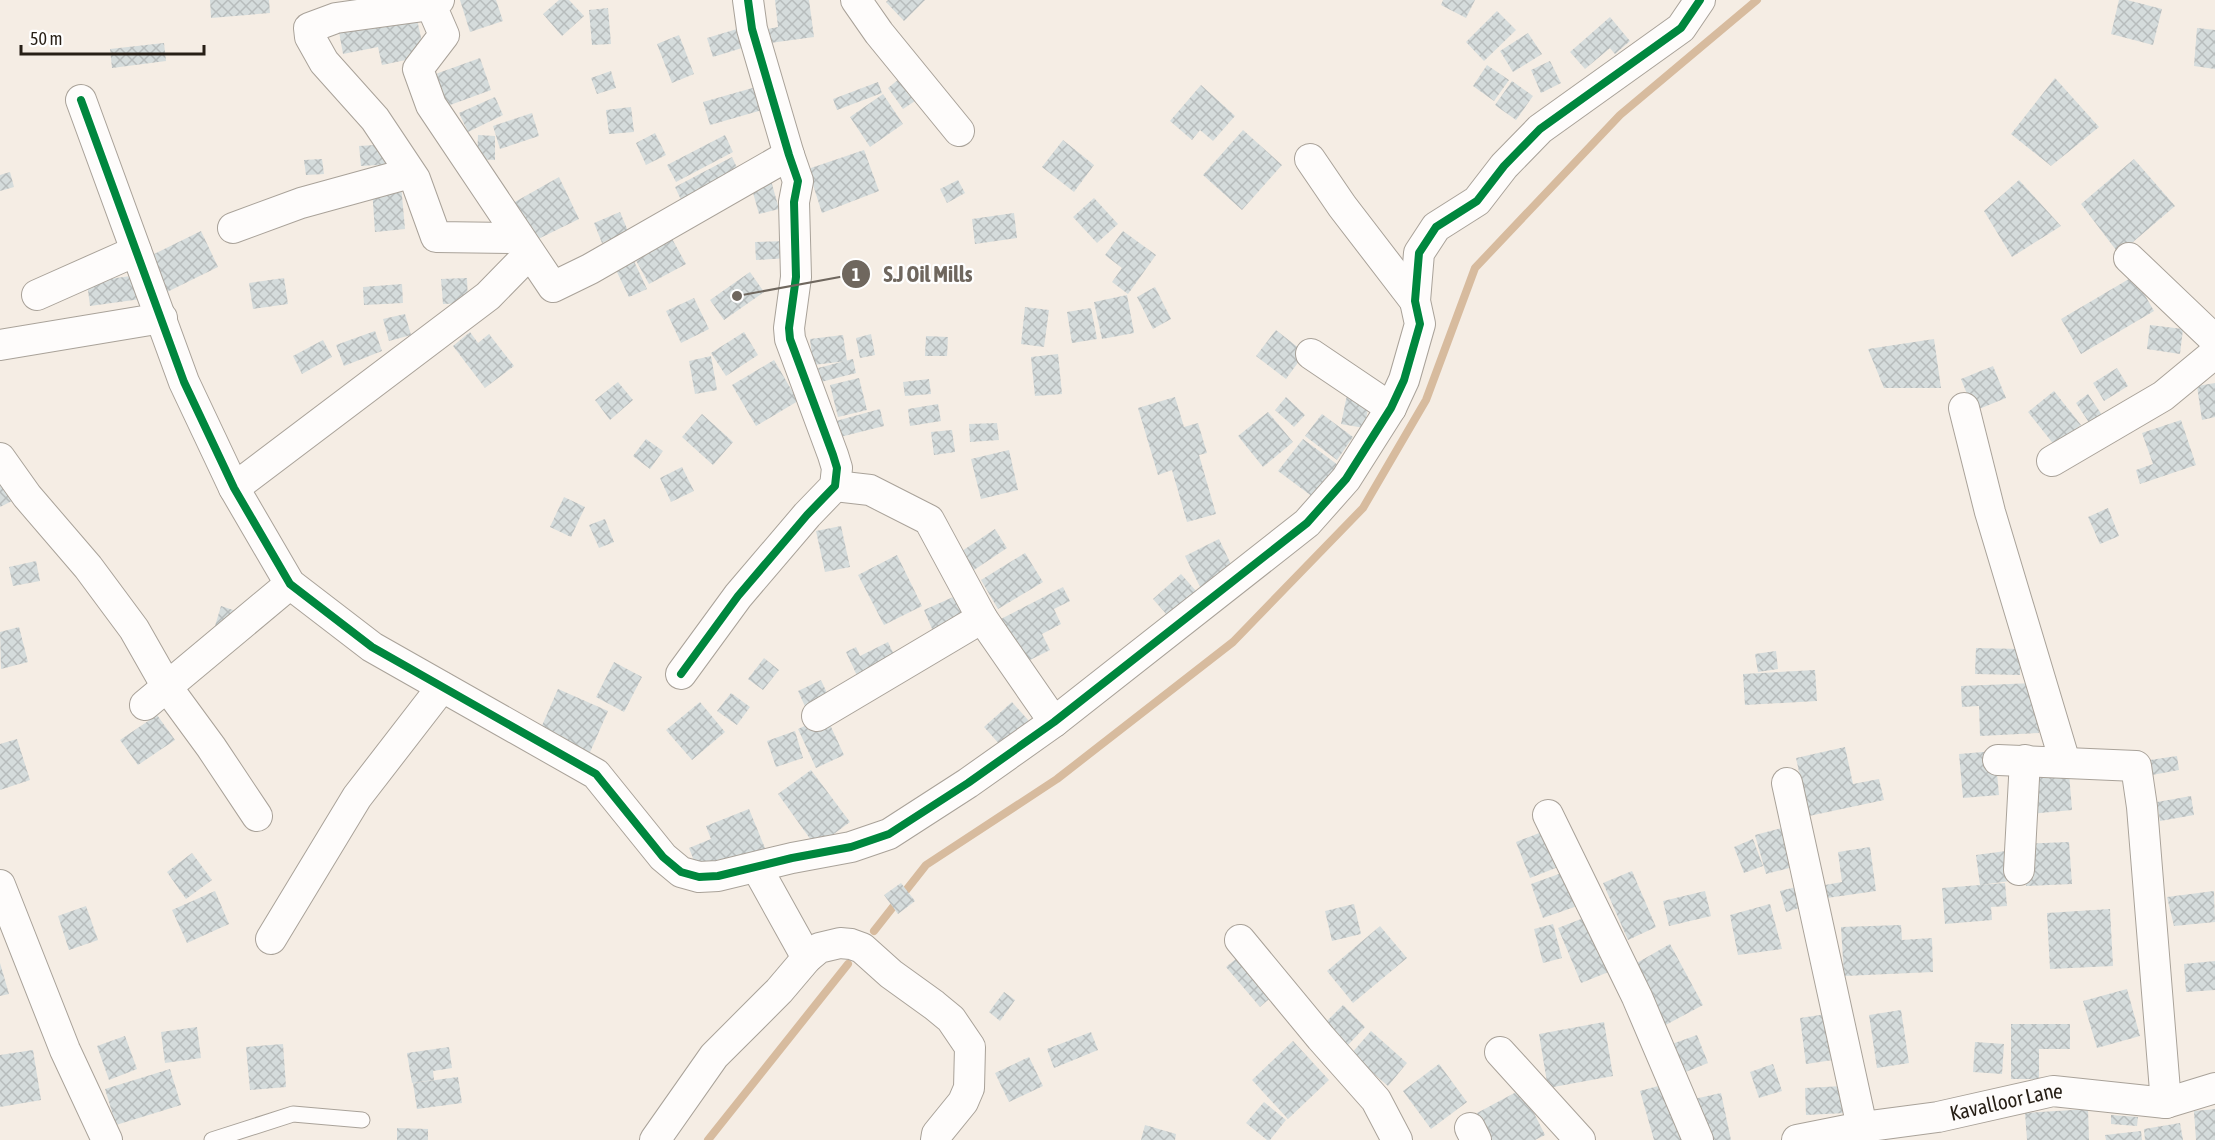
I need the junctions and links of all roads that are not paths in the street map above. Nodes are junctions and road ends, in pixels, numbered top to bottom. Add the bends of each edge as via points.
1 (748, 0) edge
2 (856, 0) edge
3 (1700, 0) edge
4 (435, 3) edge
5 (81, 100) dead end
6 (959, 131) dead end
7 (789, 155) junction
8 (1310, 159) dead end
9 (410, 173) junction
10 (233, 228) dead end
11 (524, 246) junction
12 (136, 251) junction
13 (2129, 258) dead end
14 (37, 295) dead end
15 (1415, 301) junction
16 (162, 318) junction
17 (2215, 340) edge
18 (0, 345) edge
19 (2215, 353) edge
20 (1311, 354) dead end
21 (1391, 408) junction
22 (1964, 408) dead end
23 (0, 458) edge
24 (2052, 461) dead end
25 (835, 486) junction
26 (234, 488) junction
27 (290, 584) junction
28 (982, 618) junction
29 (681, 674) dead end
30 (442, 687) junction
31 (156, 696) junction
32 (817, 716) dead end
33 (1054, 722) junction
34 (2065, 762) junction
35 (1787, 783) dead end
36 (256, 816) dead end
37 (1548, 816) dead end
38 (757, 868) junction
39 (2019, 870) dead end
40 (0, 885) edge
41 (271, 939) dead end
42 (1240, 940) dead end
43 (807, 958) junction
44 (1500, 1052) dead end
45 (2215, 1088) edge
46 (2166, 1103) junction
47 (362, 1120) dead end
48 (1862, 1127) junction
49 (1946, 1128) edge
50 (107, 1140) edge
51 (212, 1140) edge
52 (655, 1140) edge
53 (936, 1140) edge
54 (1397, 1140) edge
55 (1580, 1140) edge
56 (1698, 1140) edge
57 (1797, 1140) edge

1 - 7 street via 752,29
2 - 6 street
3 - 15 street via 1681,28 1540,129 1477,201 1436,227 1419,252
4 - 9 street via 336,18 309,28 324,62 375,119
4 - 11 street via 444,35 418,69 431,105
5 - 12 street
7 - 11 street via 553,287
7 - 25 street via 798,181 790,339 833,454 837,468
8 - 15 street
9 - 10 street
9 - 11 street via 436,237
11 - 26 street via 488,296
12 - 14 street
12 - 16 street
13 - 17 street
15 - 21 street via 1420,324 1404,380
16 - 18 street
16 - 26 street via 184,382
19 - 24 street via 2163,396
20 - 21 street
21 - 33 street via 1346,479 1307,523
22 - 34 street via 1990,512
23 - 31 street via 134,629
25 - 28 street via 870,490 928,520
25 - 29 street via 738,596
26 - 27 street
27 - 30 street via 372,647
27 - 31 street
28 - 32 street
28 - 33 street
30 - 38 street via 596,774 663,857 681,872 699,877
30 - 41 street via 357,797
31 - 36 street via 211,747
33 - 38 street via 889,834 851,847
34 - 39 street via 2011,760
34 - 46 street via 2136,766
35 - 48 street
37 - 56 street via 1637,997
38 - 43 street
40 - 50 street via 65,1050
42 - 54 street via 1376,1100
43 - 52 street via 714,1056
43 - 53 street via 829,944 862,948 951,1019 961,1033 970,1047 969,1088
44 - 55 street
45 - 46 street, Kavalloor Lane
46 - 49 street, Kavalloor Lane via 2053,1090
47 - 51 lane via 293,1114
48 - 49 street, Kavalloor Lane
48 - 57 street, Kavalloor Lane

